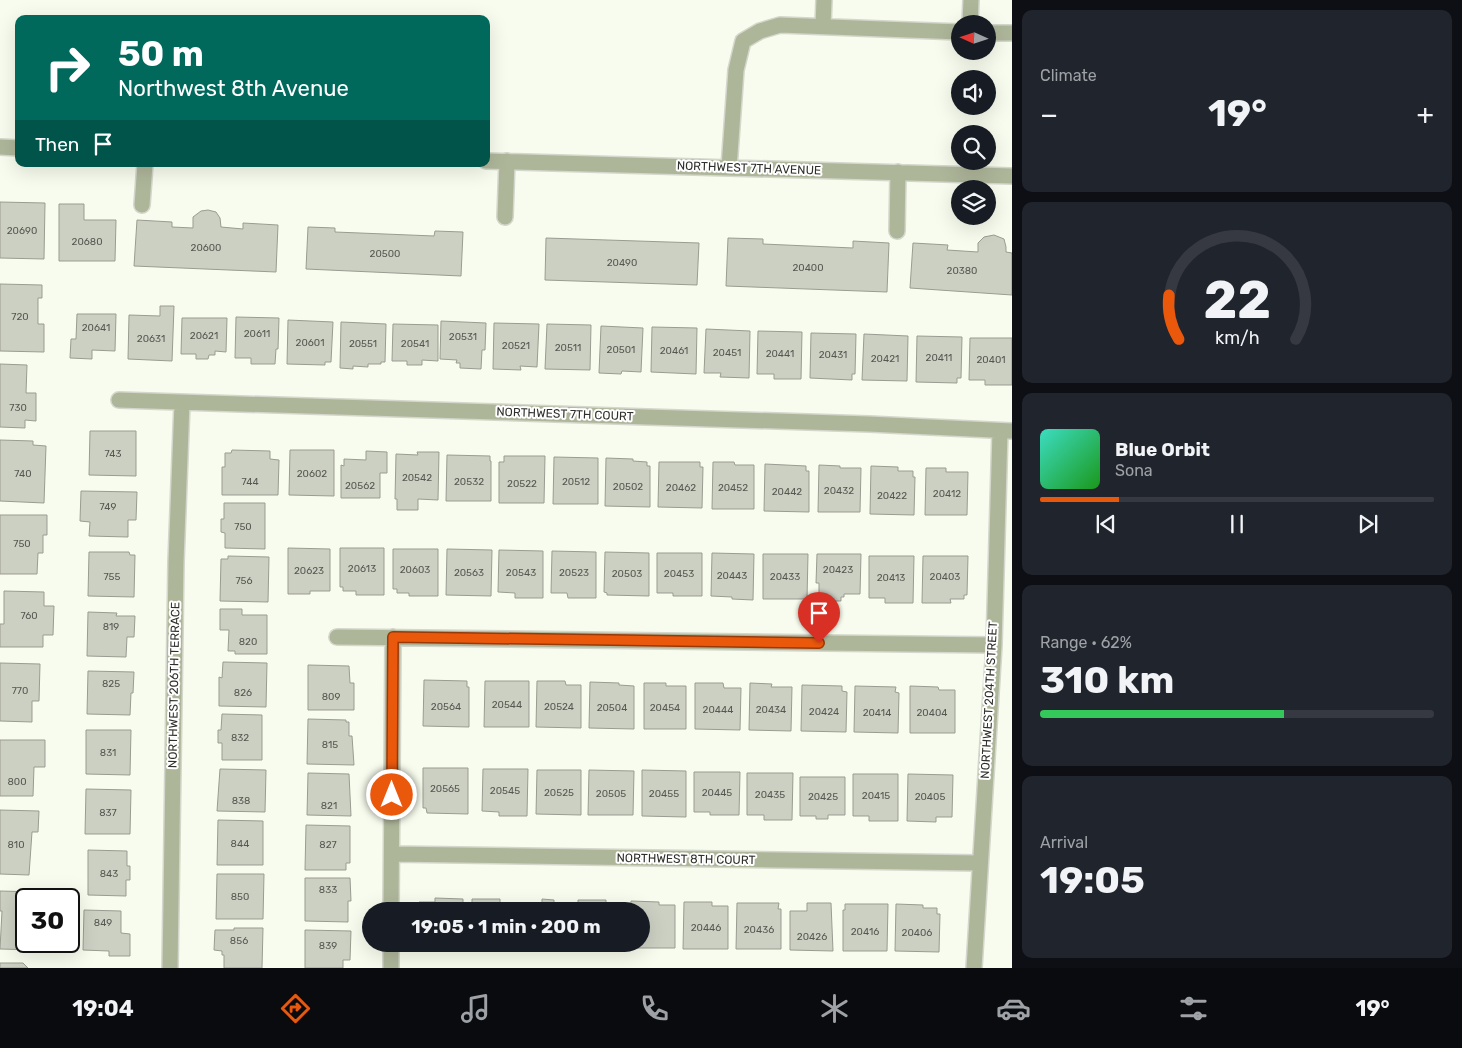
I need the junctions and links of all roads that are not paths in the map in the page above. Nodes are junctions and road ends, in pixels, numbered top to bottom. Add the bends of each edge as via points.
1 (824, 0) edge
2 (971, 0) edge
3 (970, 15) edge
4 (823, 26) junction
5 (951, 32) edge
6 (996, 33) edge
7 (1012, 33) edge
8 (0, 147) edge
9 (15, 148) edge
10 (490, 161) edge
11 (507, 161) junction
12 (144, 167) edge
13 (729, 168) junction
14 (898, 172) junction
15 (1012, 176) edge
16 (142, 205) dead end
17 (505, 218) dead end
18 (897, 230) dead end
19 (118, 400) dead end
20 (182, 402) junction
21 (1006, 431) edge
22 (337, 637) dead end
23 (393, 637) junction
24 (994, 645) junction
25 (392, 854) junction
26 (979, 863) junction
27 (391, 902) edge
28 (391, 952) edge
29 (170, 968) edge
30 (391, 968) edge
31 (974, 968) edge

1 - 4 street
2 - 3 street
4 - 5 street
4 - 13 street via 780,25 760,30 743,41 736,70
6 - 7 street
8 - 9 street
10 - 11 street, NORTHWEST 7TH AVENUE
11 - 13 street, NORTHWEST 7TH AVENUE
11 - 17 street
12 - 16 street
13 - 14 street, NORTHWEST 7TH AVENUE
14 - 15 street, NORTHWEST 7TH AVENUE
14 - 18 street
19 - 20 street, NORTHWEST 7TH COURT
20 - 21 street, NORTHWEST 7TH COURT via 859,423
20 - 29 street, NORTHWEST 206TH TERRACE
21 - 24 street, NORTHWEST 204TH STREET
22 - 23 street
23 - 24 street
23 - 25 street
24 - 26 street, NORTHWEST 204TH STREET
25 - 26 street, NORTHWEST 8TH COURT
25 - 27 street
26 - 31 street, NORTHWEST 204TH STREET
28 - 30 street

